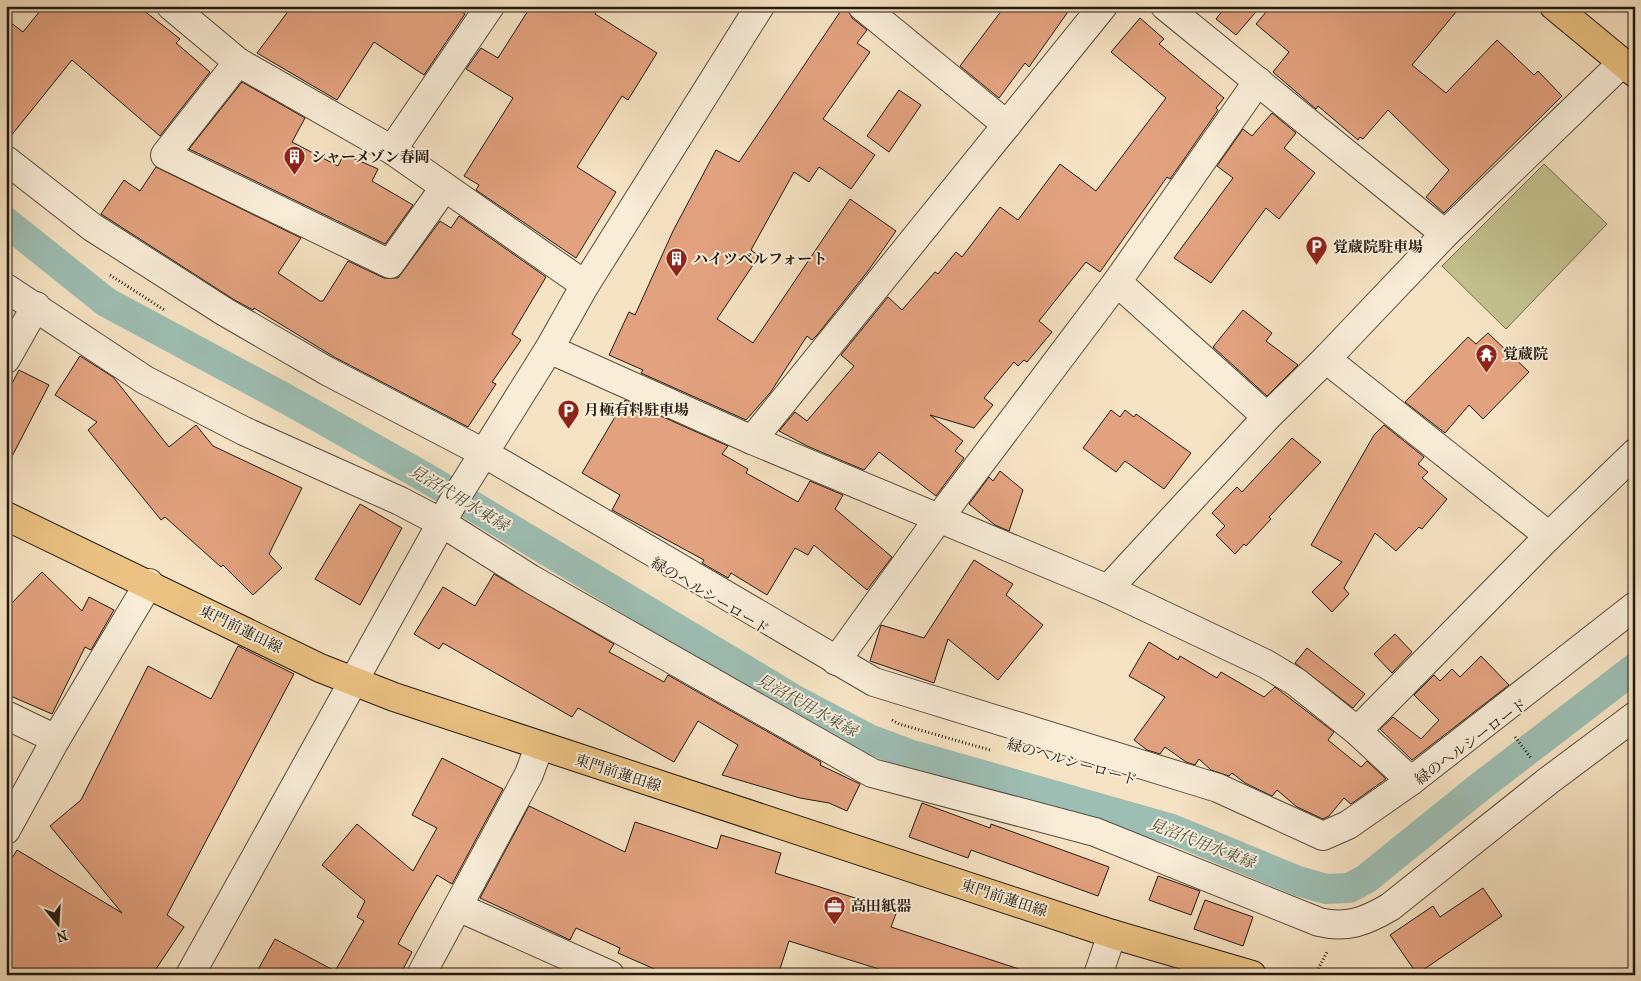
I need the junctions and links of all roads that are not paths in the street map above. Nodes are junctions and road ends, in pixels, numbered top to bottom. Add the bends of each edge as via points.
1 (171, 6) edge
2 (760, 6) edge
3 (862, 6) edge
4 (1103, 6) edge
5 (1165, 6) edge
6 (1554, 6) edge
7 (487, 7) edge
8 (238, 62) junction
9 (1628, 68) edge
10 (1258, 81) junction
11 (1007, 125) junction
12 (392, 150) junction
13 (6, 160) edge
14 (444, 188) junction
15 (1446, 234) junction
16 (1117, 282) junction
17 (585, 285) junction
18 (6, 288) edge
19 (36, 306) junction
20 (549, 349) junction
21 (6, 359) edge
22 (1326, 359) junction
23 (1267, 417) junction
24 (752, 440) junction
25 (1635, 453) edge
26 (476, 463) junction
27 (447, 514) junction
28 (6, 516) edge
29 (939, 518) junction
30 (1549, 536) junction
31 (149, 584) junction
32 (1108, 589) junction
33 (1635, 606) edge
34 (836, 660) junction
35 (353, 681) junction
36 (6, 715) edge
37 (1635, 716) edge
38 (1357, 731) junction
39 (56, 739) junction
40 (538, 747) junction
41 (1411, 781) junction
42 (6, 830) edge
43 (458, 907) junction
44 (1112, 934) junction
45 (190, 975) edge
46 (421, 975) edge
47 (610, 975) edge
48 (1098, 975) edge
49 (1252, 975) edge

1 - 8 street
2 - 17 street
3 - 11 street
4 - 11 street
5 - 10 street
6 - 9 main road
7 - 12 street
8 - 12 street
8 - 14 street via 165,156 390,264
9 - 15 street
10 - 15 street
10 - 16 street
11 - 24 street
12 - 14 street
13 - 26 street via 92,227 217,307
14 - 17 street
15 - 22 street
16 - 23 street
16 - 29 street
17 - 20 street
18 - 19 street
19 - 21 street
19 - 27 street via 145,380 244,431 400,501
20 - 24 street
20 - 26 street
22 - 23 street
22 - 30 street
23 - 32 street
24 - 29 street
25 - 30 street
26 - 27 street
26 - 34 street
27 - 35 street
27 - 37 street via 531,579 872,773 1094,832 1290,911 1337,926 1376,915 1390,907
28 - 31 main road, 東門前蓮田線
29 - 32 street
29 - 34 street
30 - 38 street
31 - 35 main road, 東門前蓮田線
31 - 39 street
32 - 38 street via 1266,664 1296,682
33 - 41 street
34 - 41 street via 874,682 1218,788 1323,836 1348,825
35 - 40 main road, 東門前蓮田線
35 - 45 street
36 - 39 street
38 - 41 street
39 - 42 street
40 - 43 street via 529,774
40 - 44 main road, 東門前蓮田線
43 - 46 street
43 - 47 street
44 - 48 street
44 - 49 main road, 東門前蓮田線

